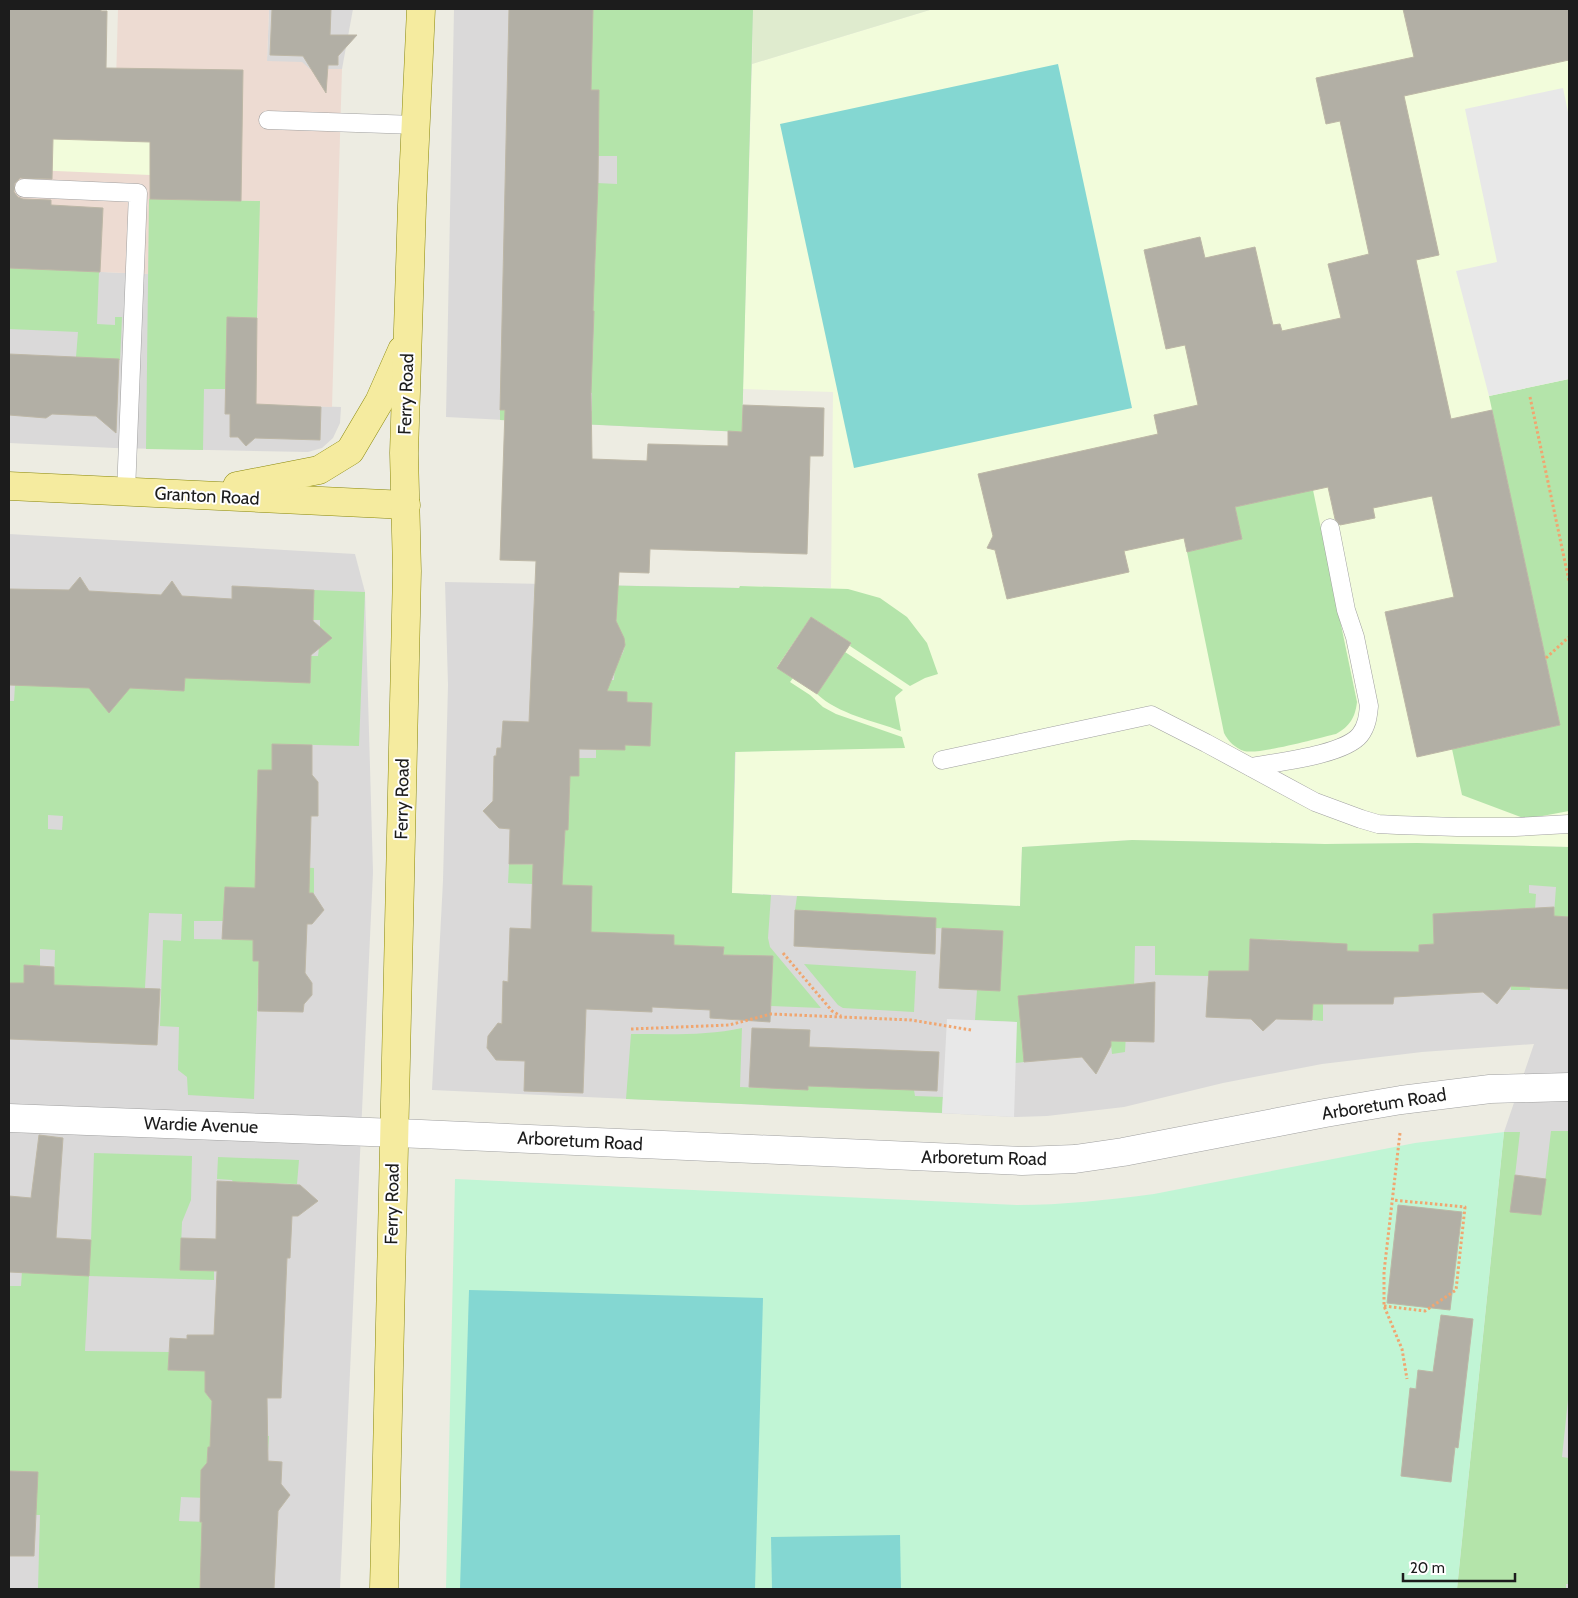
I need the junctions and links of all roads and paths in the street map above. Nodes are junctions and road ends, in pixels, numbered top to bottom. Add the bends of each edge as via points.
1 (421, 9) edge
2 (268, 120) dead end
3 (416, 126) junction
4 (24, 188) dead end
5 (408, 337) junction
6 (1530, 397) dead end
7 (9, 486) edge
8 (126, 492) junction
9 (192, 495) junction
10 (406, 505) junction
11 (1330, 528) dead end
12 (1569, 582) edge
13 (1569, 638) edge
14 (1546, 658) dead end
15 (942, 760) dead end
16 (1251, 767) junction
17 (1569, 824) edge
18 (783, 953) dead end
19 (844, 1017) junction
20 (631, 1029) dead end
21 (971, 1030) dead end
22 (1569, 1087) edge
23 (1401, 1100) junction
24 (9, 1118) edge
25 (393, 1133) junction
26 (1393, 1200) junction
27 (1384, 1306) junction
28 (1407, 1378) dead end
29 (384, 1589) edge

1 - 3 main road, Ferry Road
2 - 3 lane
3 - 5 main road, Ferry Road
4 - 8 lane via 138,193
5 - 9 main road via 379,402 350,451 320,470
5 - 10 main road, Ferry Road via 404,453
6 - 12 path
7 - 8 main road, Granton Road
8 - 9 main road, Granton Road
9 - 10 main road, Granton Road
10 - 25 main road, Ferry Road
11 - 16 lane via 1369,706 1368,718 1360,735 1346,746
13 - 14 path
15 - 16 lane via 1151,715
16 - 17 lane via 1322,805 1378,824 1485,827
18 - 19 path via 832,1011
19 - 20 path via 771,1014 729,1026
19 - 21 path via 911,1020
22 - 23 street, Arboretum Road via 1490,1089
23 - 25 street, Arboretum Road via 1123,1152 1076,1159 1022,1161
23 - 26 path via 1400,1146
24 - 25 street, Wardie Avenue
25 - 29 main road, Ferry Road
26 - 27 path via 1384,1272
26 - 27 path via 1466,1207 1456,1290 1425,1311
27 - 28 path via 1402,1350

